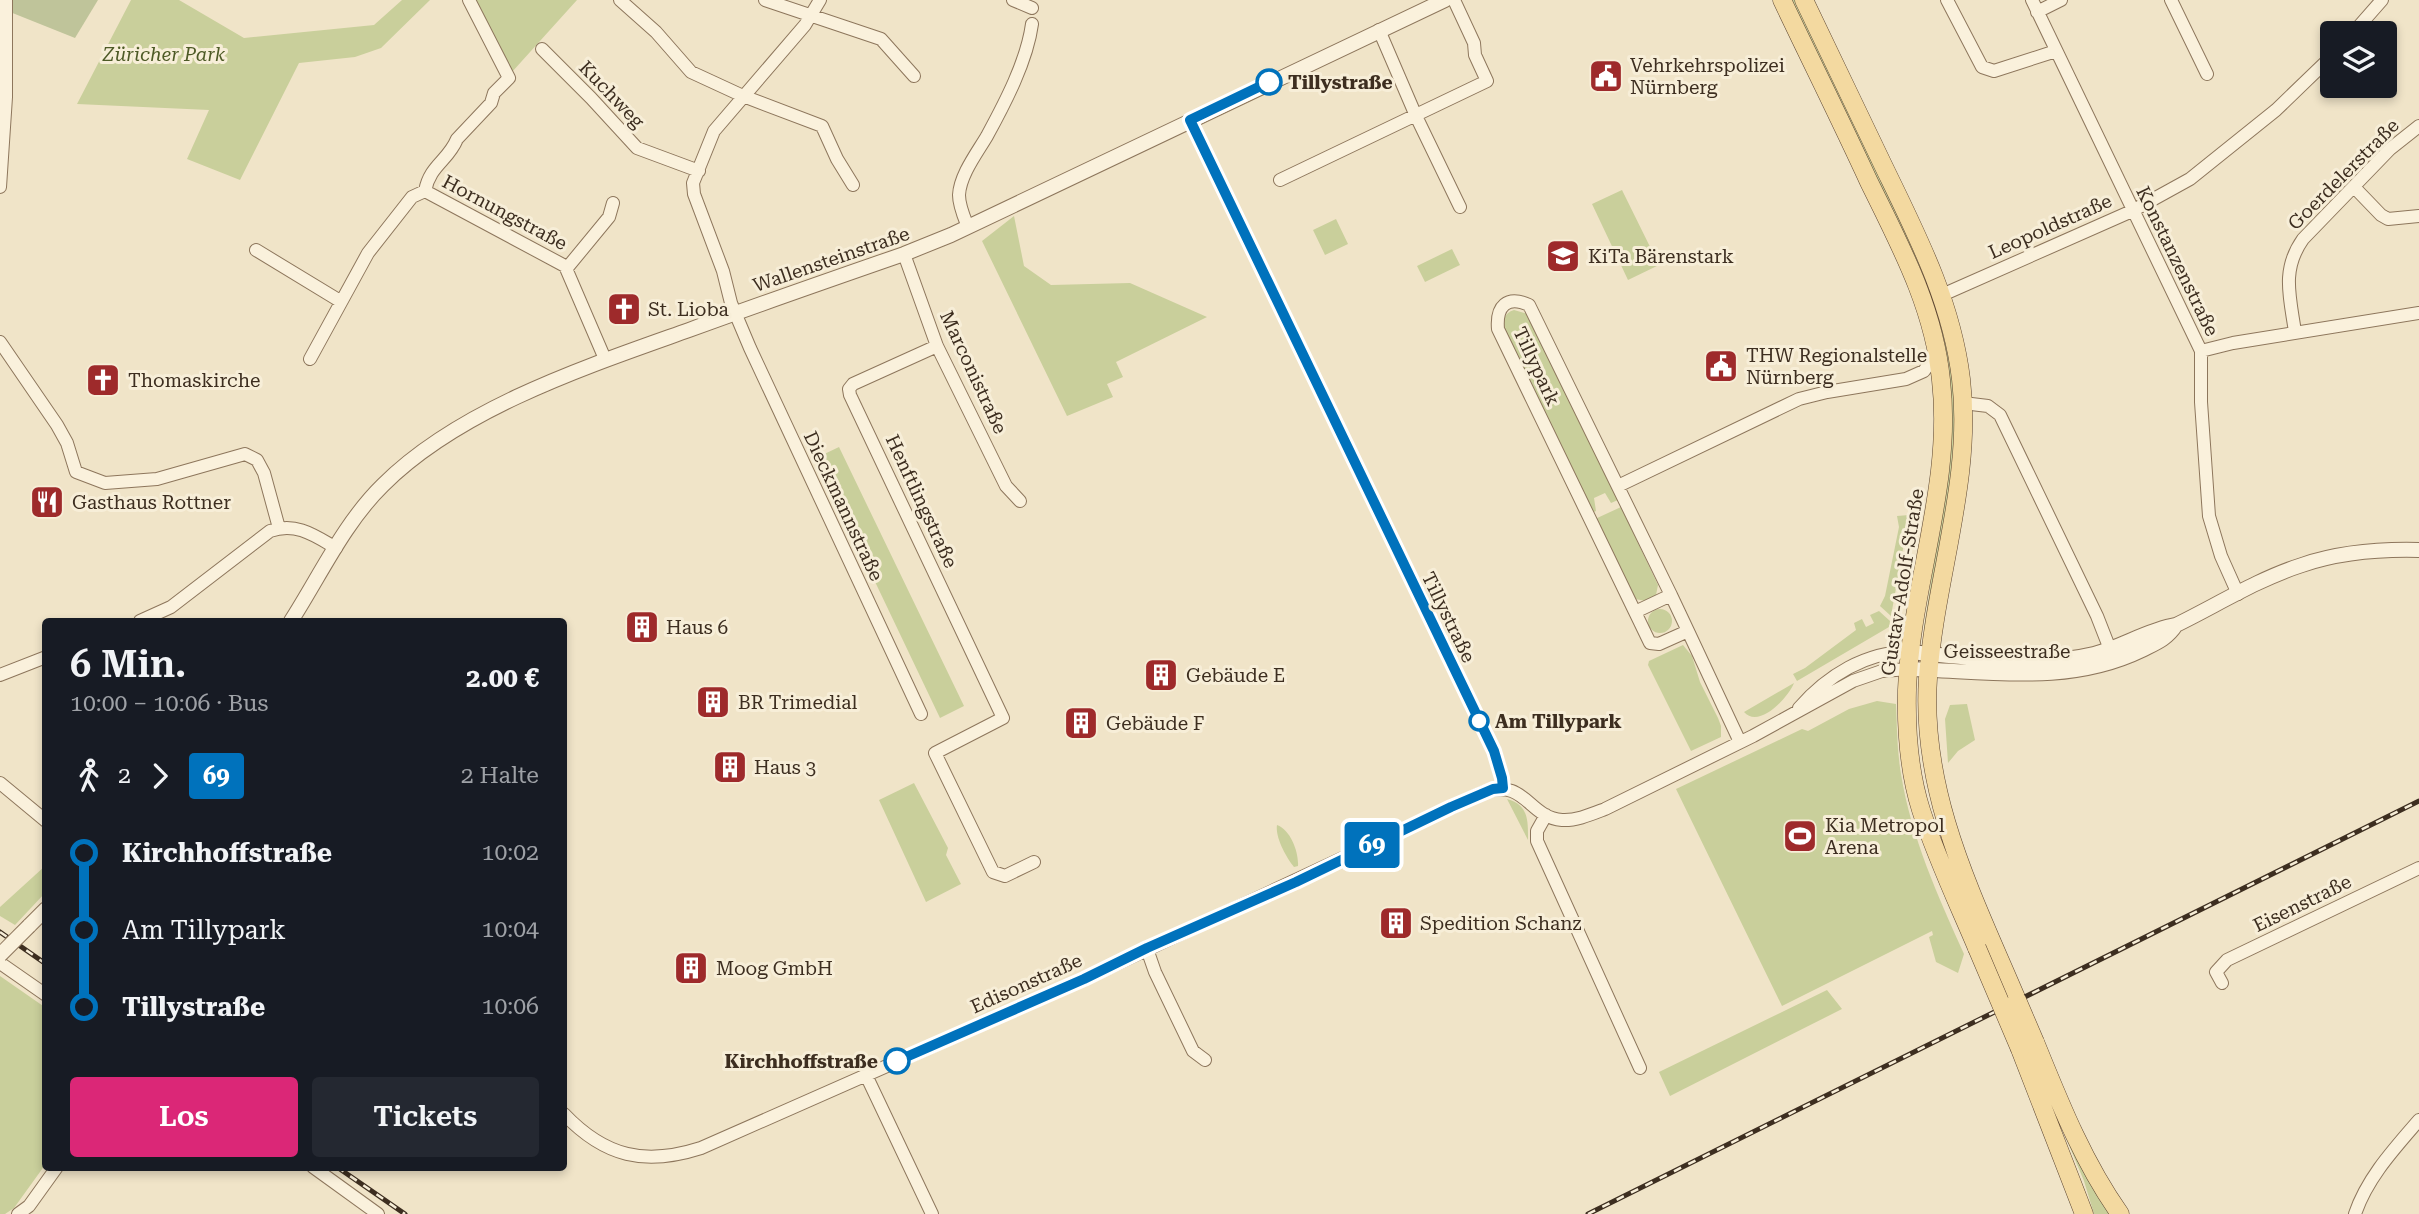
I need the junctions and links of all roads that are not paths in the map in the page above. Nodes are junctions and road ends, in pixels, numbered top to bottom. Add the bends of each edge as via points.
1 (6, 0) edge
2 (469, 0) edge
3 (620, 0) edge
4 (765, 0) edge
5 (820, 0) edge
6 (1013, 0) edge
7 (1445, 0) edge
8 (1454, 0) edge
9 (1782, 0) edge
10 (1804, 0) edge
11 (1947, 0) edge
12 (2061, 0) edge
13 (2171, 0) edge
14 (2382, 0) edge
15 (2035, 6) edge
16 (1032, 8) dead end
17 (810, 16) junction
18 (2364, 21) edge
19 (1032, 24) dead end
20 (1380, 30) junction
21 (542, 49) dead end
22 (2056, 51) junction
23 (2320, 68) edge
24 (2207, 74) dead end
25 (914, 76) dead end
26 (743, 96) junction
27 (1416, 116) junction
28 (1190, 120) junction
29 (2419, 126) edge
30 (699, 171) junction
31 (1280, 180) dead end
32 (853, 185) dead end
33 (0, 187) edge
34 (2354, 187) junction
35 (425, 191) junction
36 (613, 203) dead end
37 (1460, 206) dead end
38 (2132, 211) junction
39 (2419, 216) edge
40 (968, 227) junction
41 (256, 250) dead end
42 (904, 254) junction
43 (567, 268) junction
44 (1942, 295) junction
45 (340, 301) junction
46 (735, 313) junction
47 (2419, 313) edge
48 (2295, 332) junction
49 (0, 342) edge
50 (937, 346) junction
51 (2201, 351) junction
52 (1937, 353) junction
53 (310, 359) dead end
54 (605, 359) junction
55 (1906, 379) junction
56 (1942, 391) junction
57 (1963, 403) junction
58 (1618, 486) junction
59 (1020, 501) dead end
60 (279, 528) junction
61 (336, 548) junction
62 (2419, 550) edge
63 (2238, 594) junction
64 (1671, 595) junction
65 (1635, 612) junction
66 (147, 618) edge
67 (293, 618) edge
68 (1688, 631) junction
69 (2113, 655) junction
70 (42, 659) edge
71 (1910, 661) junction
72 (1929, 662) junction
73 (0, 675) edge
74 (920, 715) dead end
75 (1740, 743) junction
76 (1494, 751) dead end
77 (0, 783) edge
78 (1546, 815) junction
79 (42, 818) edge
80 (1034, 862) dead end
81 (2419, 868) edge
82 (42, 913) edge
83 (1984, 945) junction
84 (1147, 948) junction
85 (0, 955) edge
86 (0, 963) edge
87 (2222, 983) dead end
88 (42, 992) edge
89 (2028, 1045) junction
90 (1205, 1060) dead end
91 (1640, 1069) dead end
92 (866, 1075) junction
93 (567, 1117) edge
94 (2419, 1120) edge
95 (54, 1171) edge
96 (319, 1171) edge
97 (25, 1211) edge
98 (378, 1214) edge
99 (932, 1214) edge
100 (2084, 1214) edge
101 (2120, 1214) edge
102 (2355, 1214) edge

1 - 33 street
2 - 35 street via 509,79 428,176
3 - 26 street via 691,72
4 - 17 street
5 - 17 street, Dieckmannstraße
6 - 16 street
7 - 20 street, Wallensteinstraße
8 - 27 street via 1487,81
9 - 52 main road, Gustav-Adolf-Straße via 1908,262
10 - 44 main road, Gustav-Adolf-Straße
11 - 22 street via 1988,70
12 - 15 street
13 - 24 street
14 - 18 street
15 - 22 street, Konstanzenstraße
17 - 25 street via 881,39
17 - 26 street, Dieckmannstraße
19 - 40 street via 1030,44 963,180 959,197
20 - 27 street
20 - 28 street, Wallensteinstraße
21 - 30 street, Kuchweg via 637,148
22 - 38 street, Konstanzenstraße
23 - 38 street, Leopoldstraße via 2276,110 2190,178
26 - 30 street, Dieckmannstraße via 714,131
26 - 32 street via 822,126
27 - 31 street
27 - 37 street
28 - 40 street, Wallensteinstraße
28 - 76 street, Tillystraße
29 - 34 street, Goerdelerstraße via 2389,149
30 - 46 street, Dieckmannstraße via 694,194
34 - 39 street via 2388,219
34 - 48 street, Goerdelerstraße via 2292,255 2288,285
35 - 43 street, Hornungstraße
35 - 45 street via 412,197
36 - 43 street, Hornungstraße via 609,217
38 - 44 street, Leopoldstraße
38 - 51 street, Konstanzenstraße
40 - 42 street, Wallensteinstraße
41 - 45 street
42 - 46 street, Wallensteinstraße
42 - 50 street, Marconistraße
43 - 54 street, Hornungstraße
44 - 57 main road, Gustav-Adolf-Straße via 1956,348
45 - 53 street
46 - 54 street, Wallensteinstraße
46 - 74 street, Dieckmannstraße
47 - 48 street
48 - 51 street
49 - 60 street via 57,425 76,472 105,483 157,478 245,454 257,460 264,473
50 - 59 street, Marconistraße via 1006,486
50 - 80 street, Henftlingstraße via 853,384 850,395 1003,718 935,753 993,872 1005,876
51 - 63 street, Konstanzenstraße via 2209,516
52 - 55 street via 1924,371
52 - 56 main road, Gustav-Adolf-Straße
54 - 61 street, Wallensteinstraße via 513,399 427,449 374,494
55 - 56 street via 1926,381
55 - 58 street via 1799,399
56 - 71 main road, Gustav-Adolf-Straße via 1940,469
57 - 69 street via 1987,406 2000,415
57 - 72 main road, Gustav-Adolf-Straße via 1961,466
58 - 64 street, Tillypark
58 - 65 street, Tillypark via 1529,305 1519,300 1507,302 1500,308 1498,329
60 - 61 street via 300,529
60 - 66 street via 171,607
61 - 67 street, Wallensteinstraße
62 - 63 street, Geisseestraße via 2325,558
63 - 69 street, Geisseestraße
64 - 65 street
64 - 68 street, Tillypark
65 - 68 street, Tillypark via 1650,643 1659,644
68 - 75 street, Tillypark
69 - 72 street, Geisseestraße via 2071,672 2048,674
70 - 73 street
71 - 72 street, Geisseestraße
71 - 75 street via 1898,652 1846,668 1794,714
71 - 83 main road, Gustav-Adolf-Straße via 1909,743 1919,803
72 - 83 main road, Gustav-Adolf-Straße via 1927,725 1937,793
75 - 78 street via 1592,814 1568,820
77 - 79 street
78 - 84 street, Edisonstraße via 1516,793 1493,789
78 - 91 street via 1537,841
81 - 87 street, Eisenstraße via 2227,960 2216,972
82 - 85 street, bridge
83 - 89 main road, Gustav-Adolf-Straße, bridge
84 - 90 street via 1193,1051
84 - 92 street, Edisonstraße
86 - 88 street
89 - 100 main road, Gustav-Adolf-Straße
89 - 101 main road, Gustav-Adolf-Straße
92 - 93 street, Edisonstraße via 701,1148 666,1157 612,1150
92 - 99 street
94 - 102 street via 2372,1178
95 - 97 street
96 - 98 street

